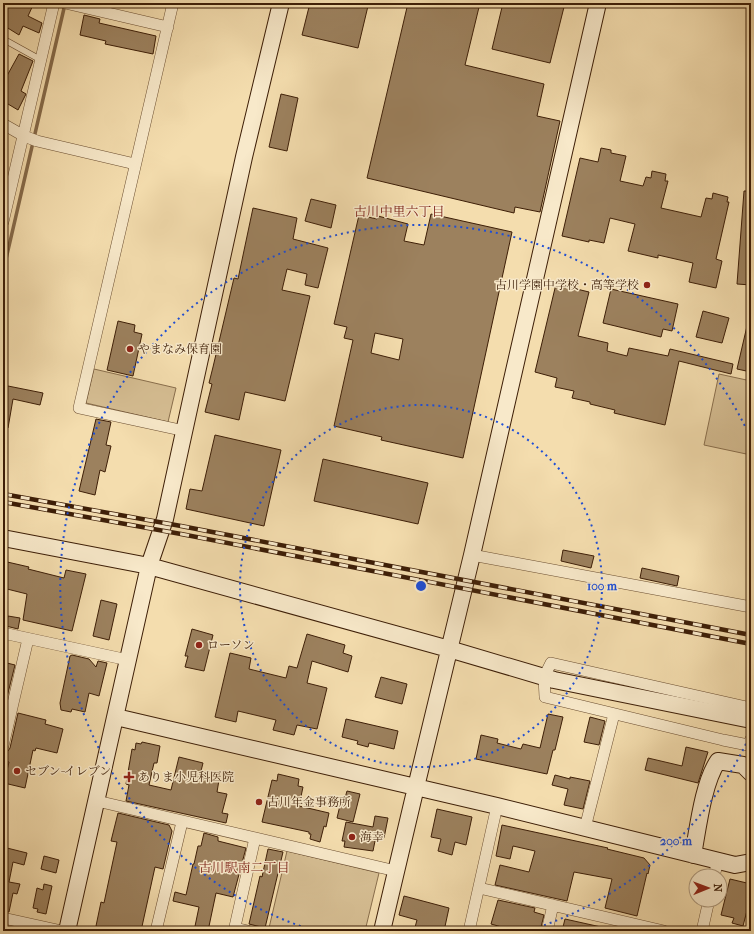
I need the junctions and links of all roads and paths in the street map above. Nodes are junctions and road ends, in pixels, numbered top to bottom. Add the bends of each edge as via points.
1 (54, 3) edge
2 (173, 3) edge
3 (281, 3) edge
4 (598, 3) edge
5 (67, 4) edge
6 (168, 27) junction
7 (3, 39) edge
8 (41, 61) junction
9 (3, 124) edge
10 (30, 138) junction
11 (135, 164) junction
12 (5, 203) edge
13 (3, 222) edge
14 (185, 431) junction
15 (3, 538) edge
16 (472, 555) junction
17 (149, 566) junction
18 (751, 607) edge
19 (3, 633) edge
20 (28, 639) junction
21 (450, 649) junction
22 (128, 660) junction
23 (549, 679) junction
24 (751, 708) edge
25 (614, 714) junction
26 (116, 717) junction
27 (751, 720) edge
28 (751, 739) edge
29 (3, 746) edge
30 (751, 773) edge
31 (416, 787) junction
32 (97, 801) junction
33 (497, 806) junction
34 (182, 822) junction
35 (586, 828) junction
36 (255, 838) junction
37 (693, 855) junction
38 (751, 862) edge
39 (714, 868) edge
40 (721, 868) edge
41 (396, 871) junction
42 (479, 888) junction
43 (553, 905) junction
44 (707, 908) edge
45 (3, 918) edge
46 (627, 927) edge
47 (235, 930) edge
48 (62, 931) edge
49 (67, 931) edge
50 (156, 931) edge
51 (248, 931) edge
52 (382, 931) edge
53 (469, 931) edge
54 (547, 931) edge
55 (664, 931) edge
56 (702, 931) edge

1 - 8 street
2 - 6 street
3 - 14 street via 244,158
4 - 16 street
5 - 6 street
6 - 11 street
7 - 8 lane
8 - 10 street
9 - 10 street
10 - 11 street
10 - 12 street
11 - 14 street via 80,408
12 - 13 street
14 - 17 street via 165,519
15 - 17 street
16 - 18 street
16 - 21 street
17 - 21 street
17 - 22 street
19 - 20 street
20 - 22 street
20 - 29 street
21 - 23 street
21 - 31 street
22 - 26 street
23 - 24 street via 552,663
23 - 25 street via 545,697
23 - 27 street
25 - 28 street via 729,742 748,745
25 - 35 street
26 - 31 street
26 - 32 street
30 - 37 street via 743,765 718,761 706,789
31 - 33 street
31 - 41 street
32 - 34 street
32 - 49 street
33 - 35 street
33 - 42 street
34 - 36 street
34 - 50 street
35 - 37 street
36 - 41 street
36 - 47 street
37 - 39 street
38 - 40 street
41 - 52 street
42 - 43 street
42 - 53 street
43 - 46 street
43 - 54 street
44 - 56 street
45 - 48 street
46 - 55 street
47 - 51 street

